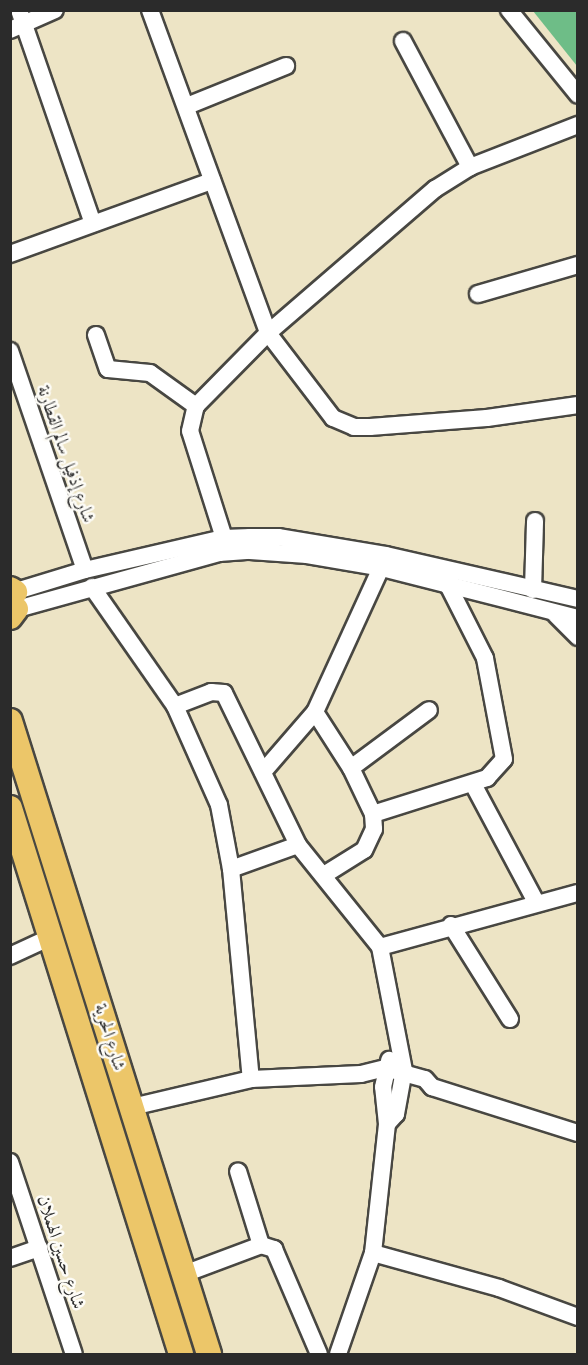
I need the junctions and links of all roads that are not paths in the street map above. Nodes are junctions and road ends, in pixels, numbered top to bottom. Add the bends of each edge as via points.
1 (55, 10) edge
2 (150, 10) edge
3 (510, 10) edge
4 (18, 22) edge
5 (403, 41) dead end
6 (286, 66) dead end
7 (578, 95) edge
8 (187, 106) junction
9 (578, 125) edge
10 (470, 167) junction
11 (212, 181) junction
12 (93, 224) junction
13 (10, 254) edge
14 (578, 265) edge
15 (478, 294) dead end
16 (268, 333) junction
17 (96, 335) dead end
18 (10, 351) edge
19 (578, 405) edge
20 (196, 406) junction
21 (535, 521) dead end
22 (221, 546) junction
23 (384, 561) junction
24 (85, 570) junction
25 (452, 570) junction
26 (92, 587) junction
27 (449, 587) junction
28 (533, 590) junction
29 (578, 599) edge
30 (12, 602) edge
31 (555, 614) junction
32 (578, 618) edge
33 (578, 637) edge
34 (175, 706) junction
35 (429, 710) dead end
36 (315, 712) junction
37 (10, 721) edge
38 (351, 768) junction
39 (263, 772) junction
40 (473, 784) junction
41 (10, 808) edge
42 (373, 814) junction
43 (298, 845) junction
44 (231, 869) junction
45 (324, 875) junction
46 (578, 893) edge
47 (536, 902) junction
48 (452, 925) junction
49 (49, 938) junction
50 (380, 947) junction
51 (10, 956) edge
52 (510, 1019) dead end
53 (396, 1041) junction
54 (385, 1068) junction
55 (404, 1070) junction
56 (361, 1074) junction
57 (251, 1079) junction
58 (383, 1087) junction
59 (432, 1087) junction
60 (401, 1090) junction
61 (132, 1107) junction
62 (387, 1124) junction
63 (578, 1132) edge
64 (10, 1162) edge
65 (238, 1171) dead end
66 (261, 1245) junction
67 (39, 1248) junction
68 (373, 1253) junction
69 (10, 1258) edge
70 (184, 1274) junction
71 (578, 1317) edge
72 (74, 1354) edge
73 (182, 1354) edge
74 (209, 1354) edge
75 (319, 1354) edge
76 (338, 1354) edge

1 - 4 street
2 - 8 street
3 - 7 street
4 - 12 street
5 - 10 street
6 - 8 street
8 - 11 street
9 - 10 street
10 - 16 street via 423,198
11 - 12 street
11 - 16 street
12 - 13 street
14 - 15 street
16 - 19 street via 333,418 354,428 487,418
16 - 20 street
17 - 20 street via 108,369 150,373
18 - 24 street, شارع إذفيل سالم القطارنة
20 - 22 street via 190,431
21 - 28 street
22 - 23 street
22 - 24 street
22 - 26 street
23 - 25 street
23 - 27 street
23 - 36 street
24 - 30 street
25 - 27 street
25 - 28 street
26 - 30 street
26 - 34 street
27 - 31 street
27 - 40 street via 485,658 505,752 496,771
28 - 29 street
31 - 32 street
31 - 33 street
34 - 39 street via 211,692 224,693
34 - 44 street via 219,805
35 - 38 street
36 - 38 street
36 - 39 street
37 - 61 highway, شارع الحرية
38 - 42 street
39 - 43 street
40 - 42 street
40 - 47 street
41 - 49 highway, شارع الحرية
42 - 45 street via 372,840 364,850
43 - 44 street
43 - 45 street
44 - 57 street
45 - 50 street
46 - 47 street
47 - 48 street
48 - 50 street
48 - 52 street
49 - 51 street
49 - 73 highway, شارع الحرية
50 - 53 street
53 - 54 street
53 - 55 street
54 - 55 street
54 - 56 street
54 - 58 street
55 - 59 street via 425,1079
55 - 60 street
56 - 57 street
56 - 58 street
57 - 61 street
58 - 60 street
58 - 62 street
59 - 60 street via 421,1092
59 - 63 street
60 - 62 street via 396,1114
61 - 70 highway, شارع الحرية
62 - 68 street
64 - 67 street, شارع حسين الهملان
65 - 66 street
66 - 70 street
66 - 75 street via 274,1249
67 - 69 street
67 - 72 street, شارع حسين الهملان
68 - 71 street via 499,1288
68 - 76 street
70 - 74 highway, شارع الحرية

